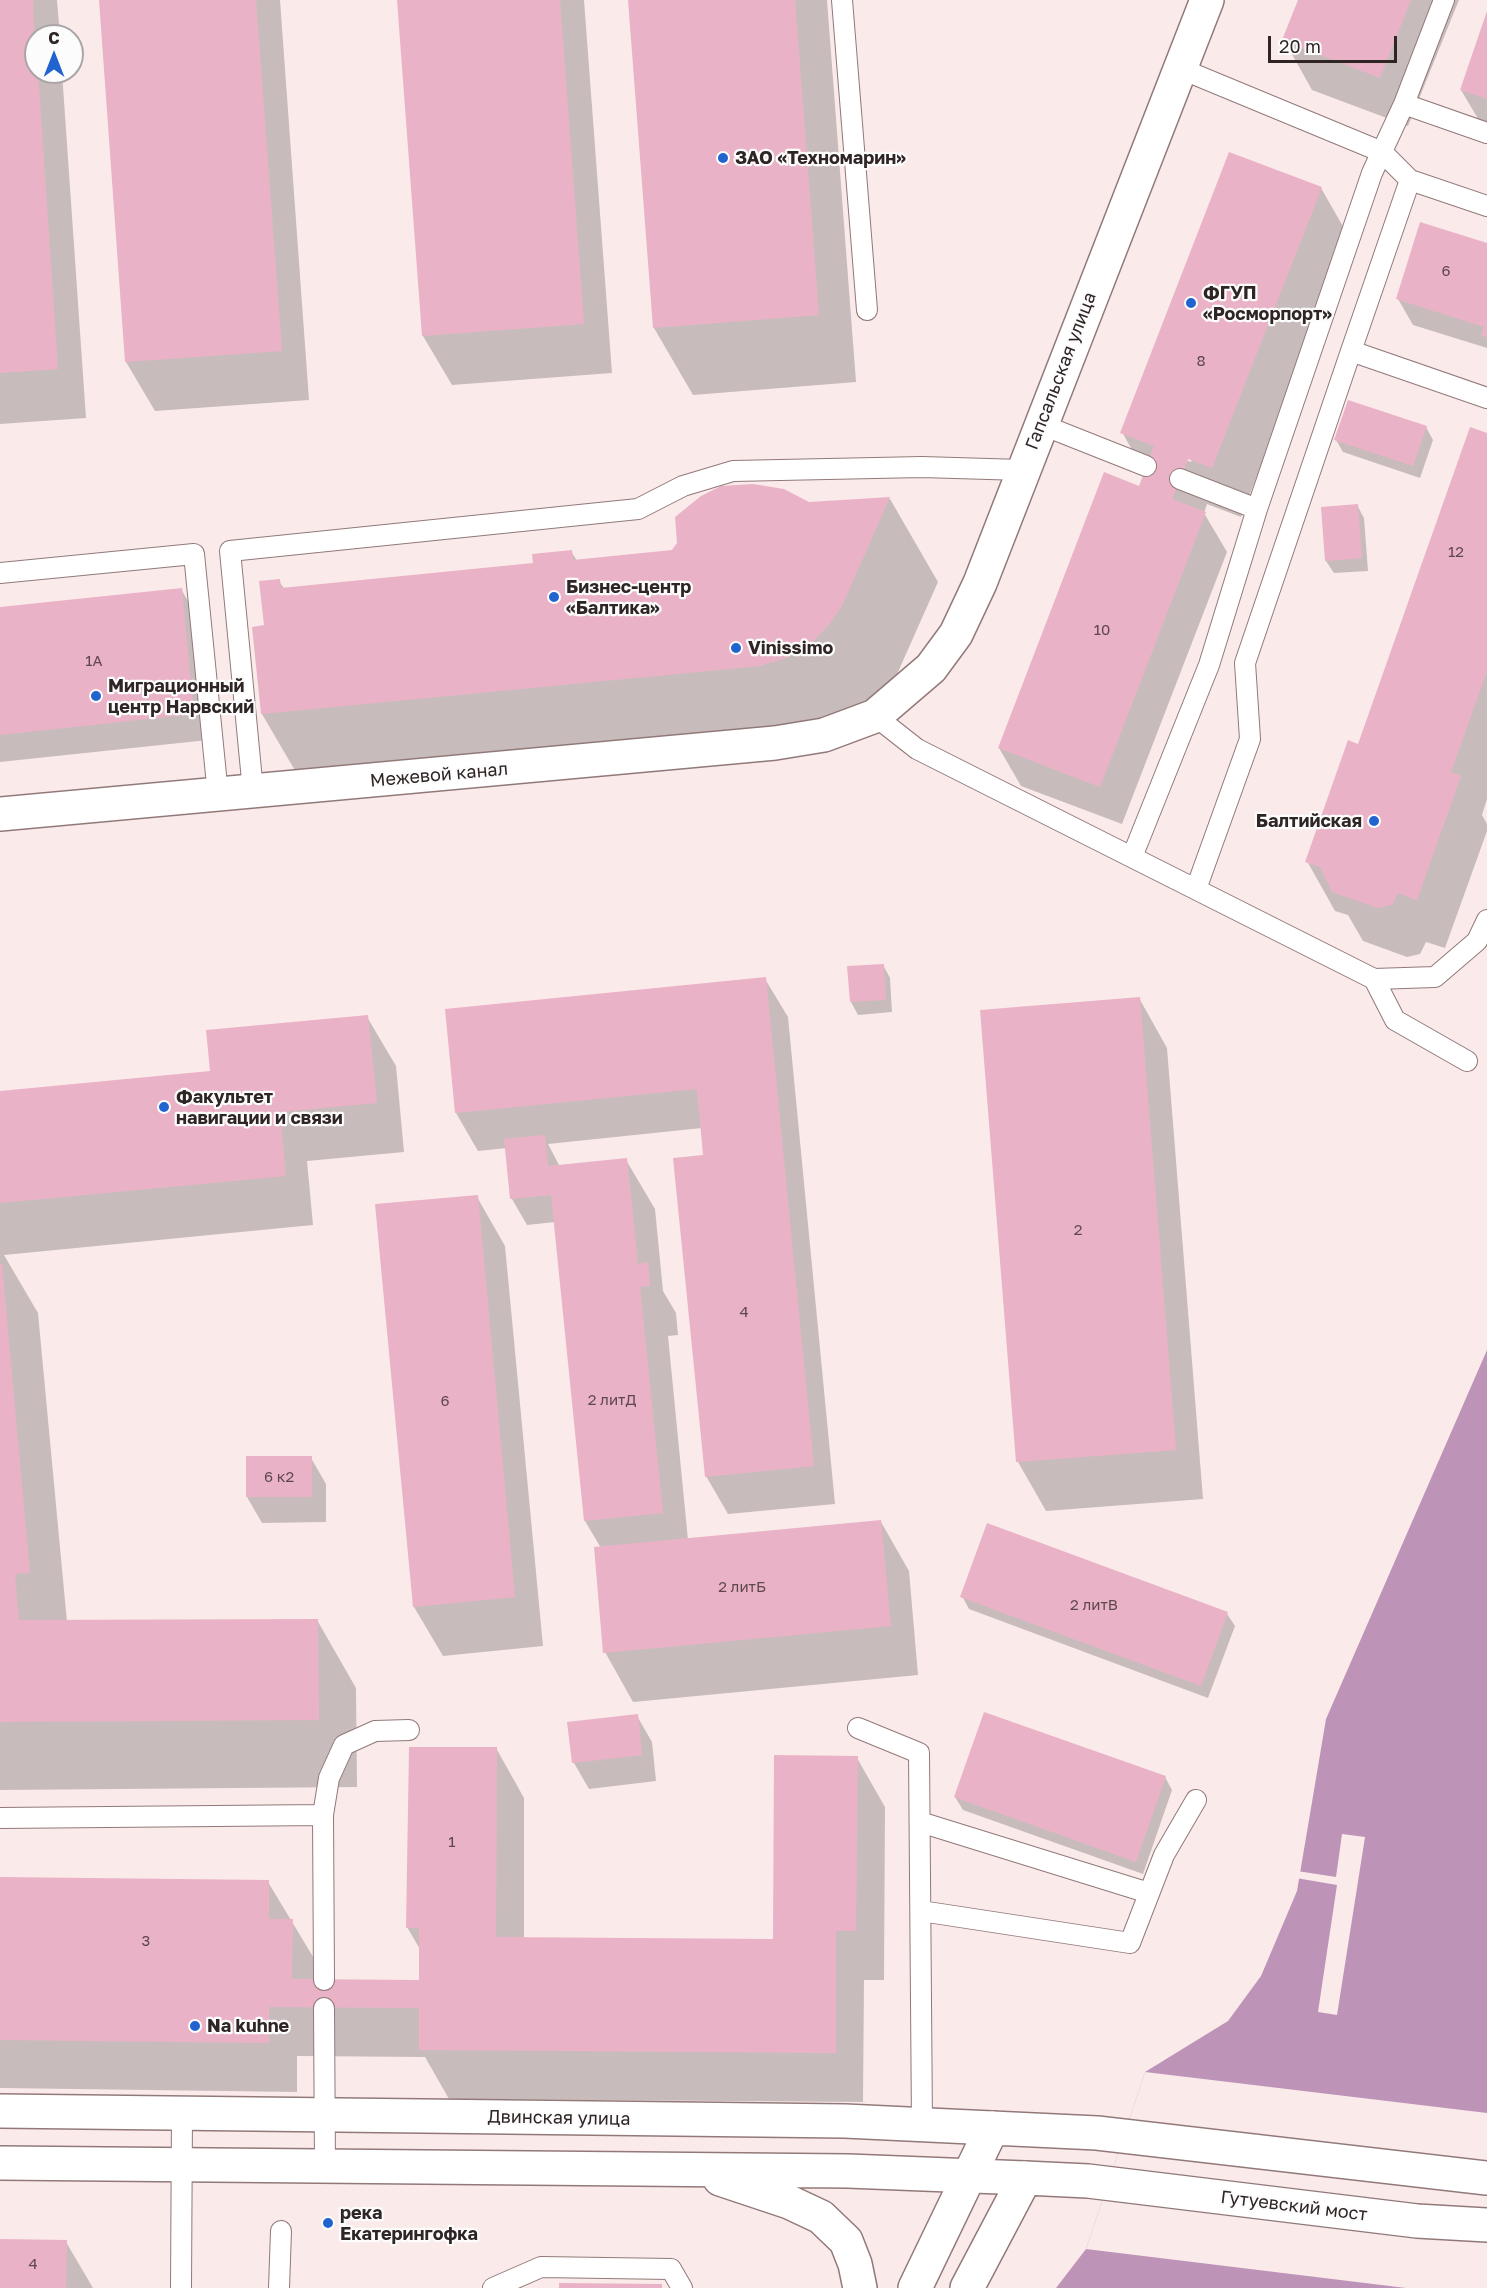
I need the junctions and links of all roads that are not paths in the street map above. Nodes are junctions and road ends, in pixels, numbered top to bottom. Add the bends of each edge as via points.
1 (842, 0) edge
2 (1207, 0) edge
3 (1443, 0) edge
4 (1179, 68) junction
5 (1404, 104) junction
6 (1487, 133) edge
7 (1382, 152) junction
8 (1410, 180) junction
9 (1487, 206) edge
10 (867, 310) dead end
11 (1351, 351) junction
12 (1487, 398) edge
13 (1040, 424) junction
14 (1146, 466) dead end
15 (1022, 470) junction
16 (1180, 479) dead end
17 (1257, 509) junction
18 (0, 573) edge
19 (875, 716) junction
20 (254, 791) junction
21 (218, 795) junction
22 (0, 814) edge
23 (1132, 857) junction
24 (1196, 889) junction
25 (1487, 920) edge
26 (1374, 979) junction
27 (1467, 1061) dead end
28 (858, 1728) dead end
29 (409, 1730) dead end
30 (1196, 1800) dead end
31 (323, 1815) junction
32 (0, 1818) edge
33 (920, 1821) junction
34 (1149, 1893) junction
35 (921, 1911) junction
36 (324, 1980) dead end
37 (324, 2008) dead end
38 (0, 2111) edge
39 (182, 2113) junction
40 (325, 2115) junction
41 (922, 2125) junction
42 (992, 2128) junction
43 (0, 2163) edge
44 (182, 2165) junction
45 (325, 2166) junction
46 (693, 2169) junction
47 (969, 2176) junction
48 (1025, 2178) junction
49 (1487, 2178) edge
50 (1487, 2226) edge
51 (280, 2231) dead end
52 (183, 2286) edge
53 (279, 2288) edge
54 (493, 2288) edge
55 (682, 2288) edge
56 (860, 2288) edge
57 (915, 2288) edge
58 (967, 2288) edge

1 - 10 lane
2 - 4 street, Гапсальская улица
3 - 5 lane
4 - 7 lane
4 - 13 street, Гапсальская улица
5 - 6 lane
5 - 7 lane
7 - 8 lane
7 - 17 lane
8 - 9 lane
8 - 11 lane
11 - 12 lane
11 - 24 lane via 1245,663 1250,739
13 - 14 lane
13 - 15 street, Гапсальская улица
15 - 19 street, Гапсальская улица via 980,583 956,634 931,668
15 - 20 lane via 922,467 733,471 683,486 639,509 230,551
16 - 17 lane
17 - 23 lane via 1209,665
18 - 21 lane via 194,554
19 - 20 street, Межевой канал via 824,735 775,743
19 - 23 lane via 917,749
20 - 21 street, Межевой канал
21 - 22 street, Межевой канал
23 - 24 lane
24 - 26 lane
25 - 26 lane via 1478,941 1435,977
26 - 27 lane via 1395,1020
28 - 33 lane via 918,1753
29 - 31 lane via 375,1731 344,1745 328,1778
30 - 34 lane via 1164,1855
31 - 32 lane
31 - 36 lane
33 - 34 lane
33 - 35 lane
34 - 35 lane via 1130,1943
35 - 41 lane
37 - 40 lane
38 - 39 street, Двинская улица
39 - 40 street, Двинская улица
39 - 44 lane
40 - 41 street, Двинская улица
40 - 45 lane
41 - 42 street, Двинская улица
42 - 47 street
42 - 49 street, Двинская улица via 1117,2136
43 - 44 street
44 - 45 street
44 - 52 lane
45 - 46 street
46 - 47 street
46 - 56 street via 821,2217 846,2241
47 - 48 street
47 - 57 street
48 - 50 street, Гутуевский мост via 1100,2182
48 - 58 street
51 - 53 lane
54 - 55 lane via 541,2267 671,2269

